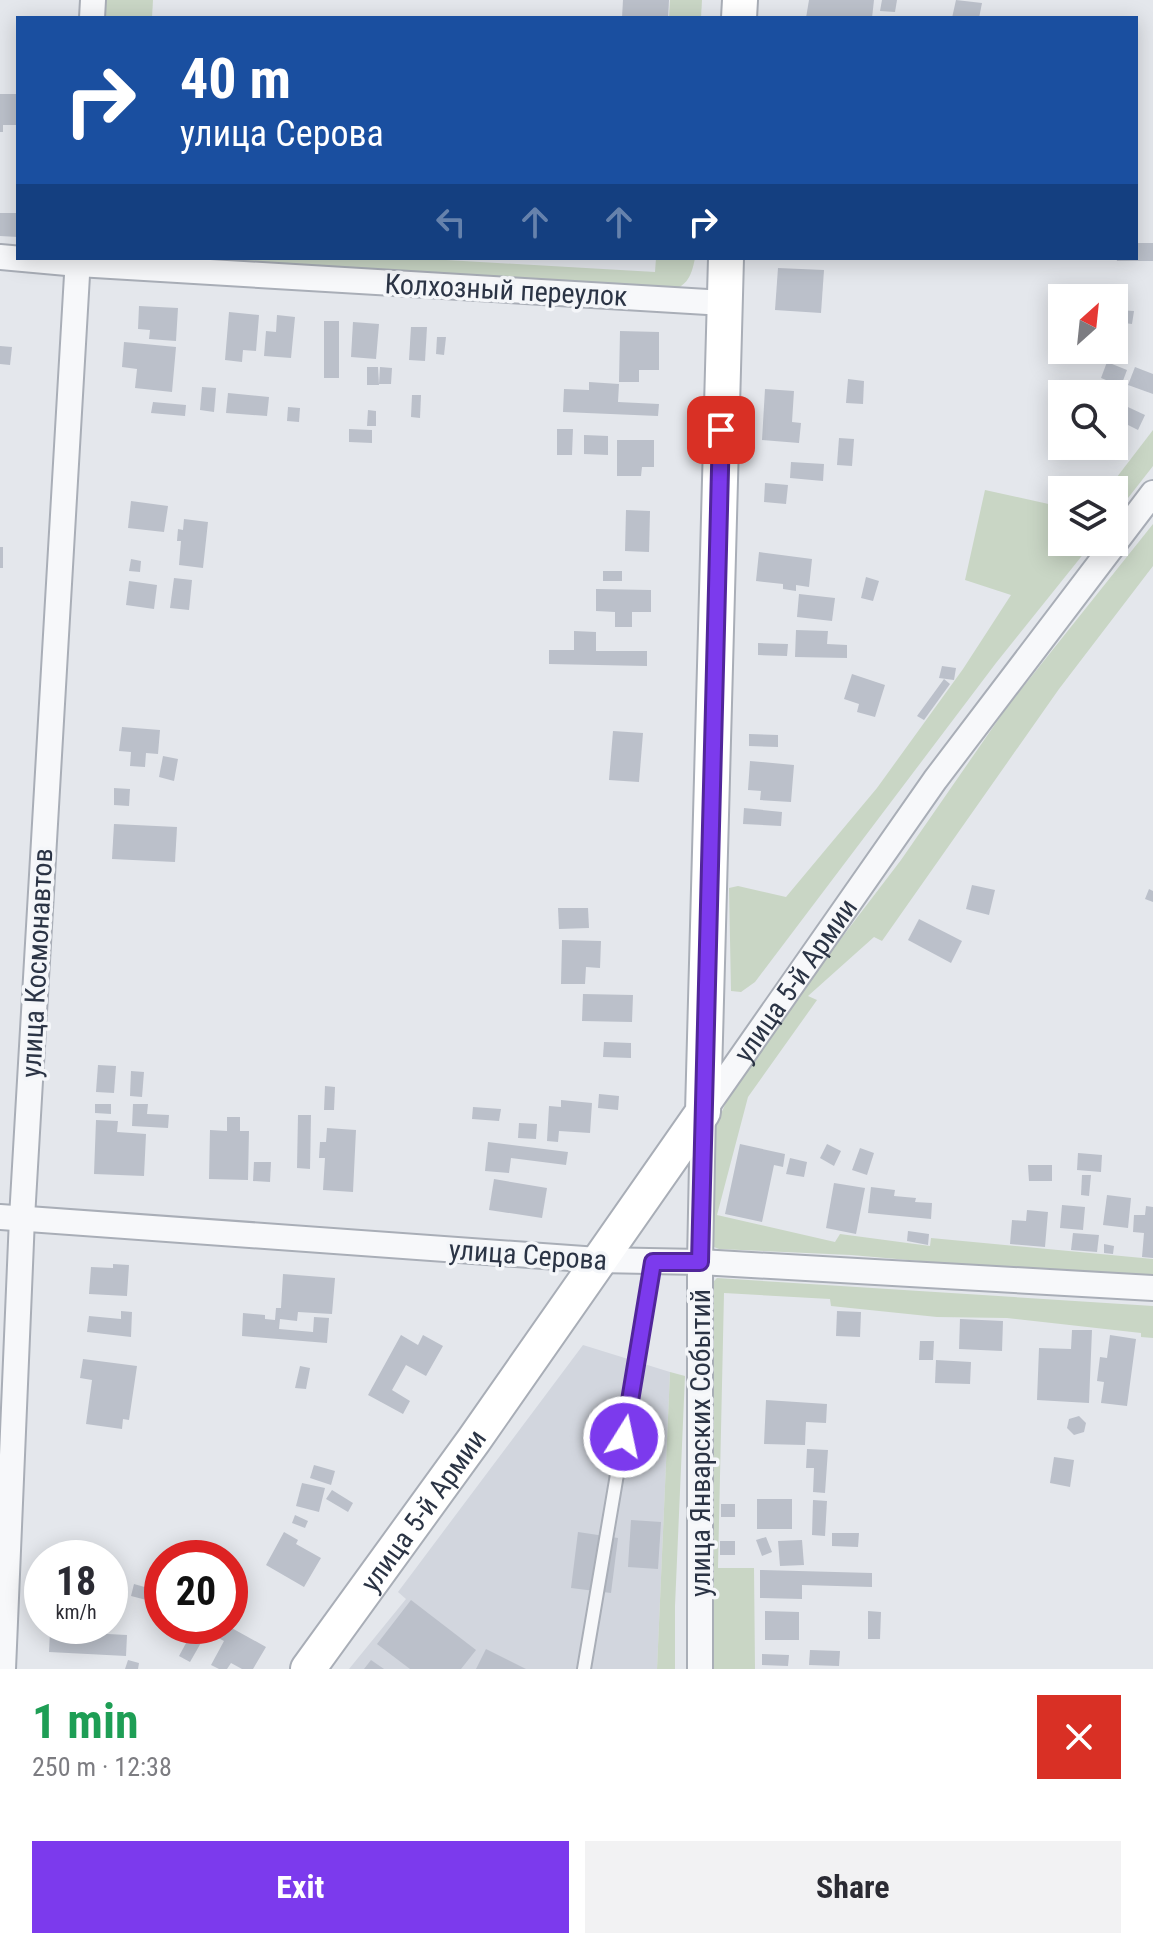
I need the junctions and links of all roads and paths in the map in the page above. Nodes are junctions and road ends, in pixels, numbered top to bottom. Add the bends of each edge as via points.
1 (726, 260) edge
2 (78, 261) edge
3 (724, 303) junction
4 (1153, 493) edge
5 (703, 1112) junction
6 (11, 1217) edge
7 (598, 1260) junction
8 (653, 1262) junction
9 (700, 1262) junction
10 (1153, 1288) edge
11 (3, 1669) edge
12 (308, 1669) edge
13 (584, 1669) edge
14 (700, 1669) edge

1 - 3 street, улица Январских Событий
2 - 3 street, Колхозный переулок
2 - 6 street, улица Космонавтов
3 - 5 street, улица Январских Событий
4 - 5 street, улица 5-й Армии via 935,780
5 - 7 street, улица 5-й Армии
5 - 9 street, улица Январских Событий
6 - 7 street, улица Серова
6 - 11 street, улица Космонавтов
7 - 8 street, улица Серова
7 - 12 street, улица 5-й Армии
8 - 9 street, улица Серова
8 - 13 lane
9 - 10 street, улица Серова
9 - 14 street, улица Январских Событий

